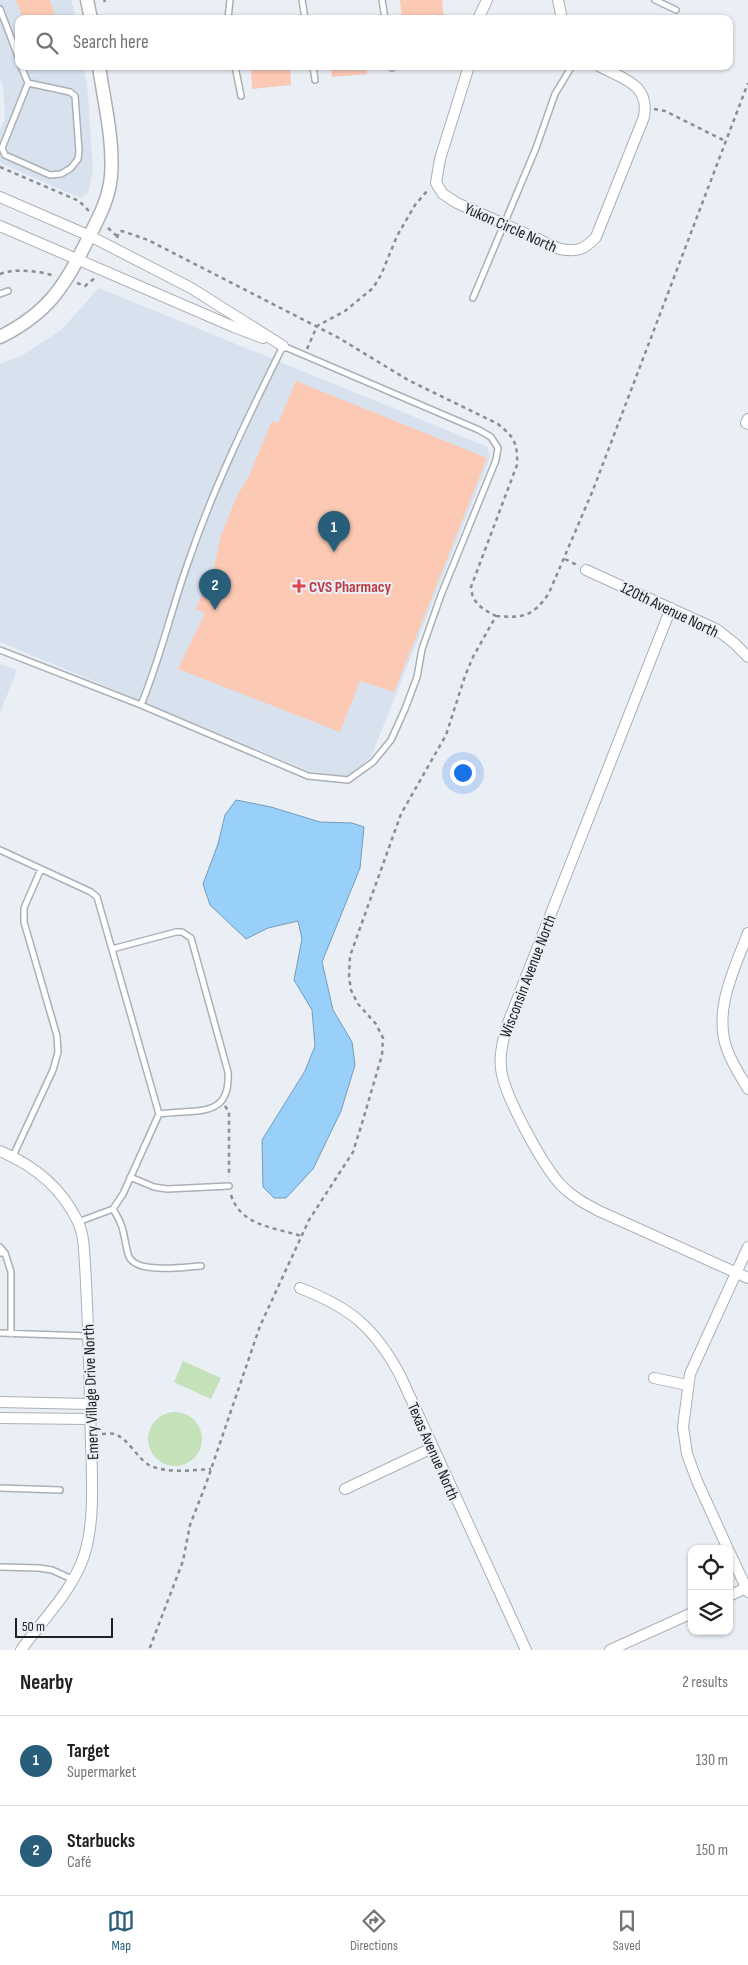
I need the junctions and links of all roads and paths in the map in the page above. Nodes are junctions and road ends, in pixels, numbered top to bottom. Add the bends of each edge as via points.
1 (87, 0) edge
2 (230, 0) edge
3 (302, 0) edge
4 (382, 0) edge
5 (487, 0) edge
6 (558, 0) edge
7 (654, 0) edge
8 (0, 9) edge
9 (676, 10) dead end
10 (90, 15) edge
11 (228, 15) edge
12 (304, 15) edge
13 (384, 15) edge
14 (480, 15) edge
15 (561, 15) edge
16 (15, 43) edge
17 (23, 70) edge
18 (100, 70) edge
19 (236, 70) edge
20 (314, 70) edge
21 (468, 70) edge
22 (570, 70) edge
23 (607, 70) edge
24 (315, 80) dead end
25 (28, 83) junction
26 (748, 83) edge
27 (241, 96) dead end
28 (646, 106) junction
29 (725, 141) junction
30 (0, 168) edge
31 (436, 184) junction
32 (0, 197) edge
33 (79, 201) dead end
34 (505, 224) junction
35 (0, 226) edge
36 (90, 236) junction
37 (118, 236) dead end
38 (79, 259) junction
39 (42, 272) dead end
40 (0, 274) edge
41 (8, 291) dead end
42 (0, 294) edge
43 (473, 298) dead end
44 (317, 326) junction
45 (0, 337) edge
46 (283, 346) junction
47 (304, 354) junction
48 (586, 570) dead end
49 (672, 608) junction
50 (496, 616) junction
51 (0, 650) edge
52 (748, 657) edge
53 (141, 705) junction
54 (0, 850) edge
55 (41, 869) junction
56 (748, 933) edge
57 (112, 949) junction
58 (748, 1089) edge
59 (222, 1102) junction
60 (158, 1114) junction
61 (0, 1151) edge
62 (13, 1156) junction
63 (130, 1177) junction
64 (229, 1186) junction
65 (113, 1209) junction
66 (78, 1222) junction
67 (300, 1236) junction
68 (0, 1247) edge
69 (748, 1247) edge
70 (2, 1253) edge
71 (200, 1266) dead end
72 (737, 1272) junction
73 (748, 1278) edge
74 (300, 1288) dead end
75 (0, 1333) edge
76 (11, 1334) junction
77 (88, 1336) junction
78 (654, 1378) dead end
79 (687, 1385) junction
80 (0, 1402) edge
81 (90, 1404) junction
82 (0, 1418) edge
83 (90, 1419) junction
84 (91, 1433) junction
85 (432, 1448) junction
86 (211, 1469) junction
87 (0, 1488) edge
88 (345, 1488) dead end
89 (60, 1490) dead end
90 (727, 1545) edge
91 (733, 1559) edge
92 (0, 1567) edge
93 (74, 1580) junction
94 (747, 1590) edge
95 (733, 1595) edge
96 (688, 1615) edge
97 (21, 1650) edge
98 (149, 1650) edge
99 (526, 1650) edge
100 (610, 1650) edge

1 - 10 street
2 - 11 lane
3 - 12 lane
4 - 13 lane
5 - 14 street
6 - 15 street
7 - 9 lane
8 - 16 lane
17 - 25 lane
18 - 36 street via 112,158 111,176 104,207
19 - 27 lane
20 - 24 lane
21 - 31 street via 440,159
22 - 34 lane via 555,94
23 - 28 street via 637,86
25 - 25 lane via 2,148 5,155 50,176 61,174 78,159 75,96 70,92
26 - 29 path
28 - 29 path via 665,111
28 - 34 street, Yukon Circle North via 596,237 586,247 572,251 560,249
29 - 50 path via 593,490 549,593 528,615
30 - 33 path
31 - 34 street, Yukon Circle North via 442,194 457,203
31 - 44 path via 415,205 373,288 345,311
32 - 36 street
34 - 43 lane
35 - 38 street
36 - 38 street
36 - 46 street via 191,288
37 - 44 path via 122,231 148,240
38 - 45 street via 52,300 32,318
38 - 46 street
39 - 40 path
41 - 42 lane
44 - 47 path
44 - 50 path via 408,380 498,424 512,438 518,452 516,464 471,587 476,602
46 - 47 lane
46 - 53 lane via 233,449 190,557 155,671
47 - 53 lane via 479,430 498,448 441,595 422,649 417,676 391,740 373,762 348,780 308,776
48 - 49 street, 120th Avenue North
49 - 52 street, 120th Avenue North via 716,629
49 - 72 street, Wisconsin Avenue North via 508,1023 500,1069 517,1114 550,1170 578,1200
50 - 67 path via 470,663 446,735 402,814 350,956 348,977 351,990 358,1004 382,1033 382,1055 352,1152
51 - 53 lane
54 - 55 lane
55 - 57 lane via 97,897
55 - 62 lane via 24,908 24,922 57,1036 58,1052 53,1070
56 - 58 street via 729,981 723,1004 723,1028 727,1050
57 - 59 lane via 176,932 191,938 228,1072 229,1085
57 - 60 lane
59 - 60 lane via 205,1110
59 - 64 path via 229,1112
60 - 63 lane
61 - 62 street, Emery Village Drive North
62 - 66 street, Emery Village Drive North via 52,1185
63 - 64 lane via 167,1189
63 - 65 lane
64 - 67 path via 243,1216
65 - 66 lane
65 - 71 lane via 123,1227 129,1259 135,1264 148,1268
66 - 77 street, Emery Village Drive North via 84,1251
67 - 86 path via 256,1337
68 - 70 lane
69 - 72 street
70 - 76 lane via 11,1272
72 - 73 street, Wisconsin Avenue North
72 - 79 street
74 - 85 street, Texas Avenue North via 352,1314 368,1328 400,1375
75 - 76 lane
76 - 77 lane
77 - 81 street, Emery Village Drive North
78 - 79 street
79 - 90 street via 682,1427 687,1454
80 - 81 street
81 - 83 street, Emery Village Drive North
82 - 83 street
83 - 84 street, Emery Village Drive North
84 - 86 path via 114,1434 148,1464 159,1469
84 - 93 street, Emery Village Drive North via 90,1522 84,1554
85 - 88 street
85 - 99 street, Texas Avenue North
86 - 98 path via 190,1525 183,1562
87 - 89 lane
91 - 94 street
92 - 93 lane via 52,1570
93 - 97 street, Emery Village Drive North
94 - 95 street
96 - 100 street

